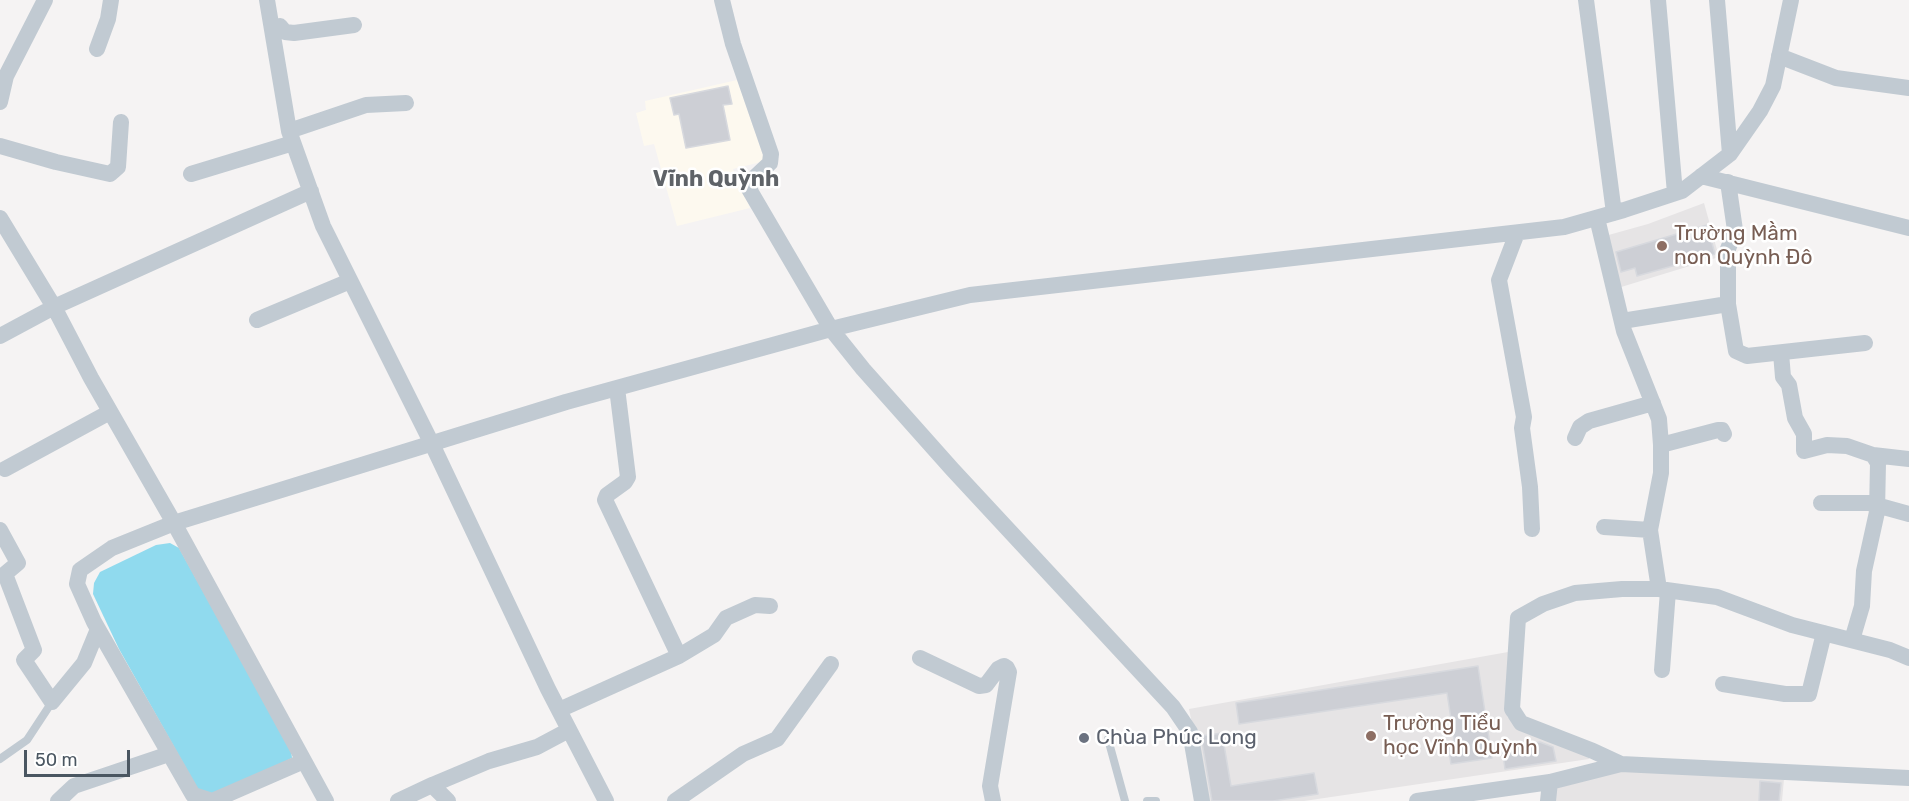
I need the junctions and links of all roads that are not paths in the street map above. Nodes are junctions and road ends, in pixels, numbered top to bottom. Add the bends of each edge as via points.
1 (45, 0) edge
2 (111, 0) edge
3 (267, 0) edge
4 (722, 0) edge
5 (1586, 0) edge
6 (1658, 0) edge
7 (1717, 0) edge
8 (1791, 0) edge
9 (354, 25) dead end
10 (272, 28) junction
11 (97, 49) dead end
12 (1779, 56) junction
13 (3, 75) edge
14 (1909, 88) edge
15 (0, 102) edge
16 (406, 103) dead end
17 (121, 122) dead end
18 (291, 137) junction
19 (0, 146) edge
20 (1730, 154) junction
21 (191, 174) dead end
22 (1701, 176) junction
23 (1728, 182) junction
24 (311, 190) junction
25 (1675, 193) junction
26 (1614, 213) junction
27 (0, 218) edge
28 (1597, 218) junction
29 (1909, 228) edge
30 (1517, 233) junction
31 (7, 244) edge
32 (350, 281) junction
33 (1728, 304) junction
34 (54, 307) junction
35 (257, 320) dead end
36 (1622, 321) junction
37 (831, 329) junction
38 (0, 336) edge
39 (1865, 343) dead end
40 (1781, 353) junction
41 (617, 388) junction
42 (1653, 403) junction
43 (110, 412) junction
44 (1724, 434) dead end
45 (1575, 438) dead end
46 (432, 444) junction
47 (1661, 446) junction
48 (1873, 455) junction
49 (1909, 459) edge
50 (5, 469) dead end
51 (1821, 502) dead end
52 (1877, 504) junction
53 (1909, 514) edge
54 (174, 523) junction
55 (1604, 527) dead end
56 (0, 530) edge
57 (1532, 530) dead end
58 (1650, 530) junction
59 (1663, 590) junction
60 (770, 606) dead end
61 (98, 629) junction
62 (1824, 633) junction
63 (1852, 640) junction
64 (679, 656) junction
65 (920, 658) dead end
66 (1909, 658) edge
67 (831, 664) dead end
68 (1662, 670) dead end
69 (1723, 684) dead end
70 (52, 702) junction
71 (559, 710) junction
72 (569, 730) junction
73 (1108, 739) dead end
74 (169, 754) junction
75 (0, 759) edge
76 (304, 761) junction
77 (1621, 764) junction
78 (1909, 778) edge
79 (1550, 782) junction
80 (432, 785) junction
81 (58, 801) edge
82 (326, 801) edge
83 (398, 801) edge
84 (448, 801) edge
85 (606, 801) edge
86 (675, 801) edge
87 (993, 801) edge
88 (1125, 801) edge
89 (1148, 801) edge
90 (1156, 801) edge
91 (1202, 801) edge
92 (1417, 801) edge
93 (1548, 801) edge

1 - 13 street
2 - 11 street
3 - 10 street
4 - 37 street via 771,154 770,163 754,178 749,189
5 - 26 street
6 - 25 street
7 - 20 street
8 - 12 street
9 - 10 street via 294,33 285,32 280,26
10 - 18 street
12 - 14 street via 1836,78
12 - 20 street via 1773,86
13 - 15 street
16 - 18 street via 366,105
17 - 19 street via 118,167 110,174
18 - 21 street
18 - 24 street
20 - 22 street
22 - 23 street
22 - 25 street
23 - 29 street
23 - 33 street via 1735,230 1728,249
24 - 32 street via 323,226
24 - 34 street
25 - 26 street
26 - 28 street
27 - 31 street
28 - 30 street
28 - 36 street
30 - 37 street via 970,295
30 - 57 street via 1499,280 1524,417
31 - 34 street
32 - 35 street
32 - 46 street
33 - 36 street
33 - 40 street via 1736,351 1747,356
34 - 38 street
34 - 43 street
36 - 42 street
37 - 41 street
37 - 91 street via 952,469 1173,706 1190,732
39 - 40 street
40 - 48 street via 1783,377 1804,434 1804,451 1827,445 1847,446
41 - 46 street
41 - 64 street via 628,477 604,500
42 - 45 street via 1589,421 1580,427
42 - 47 street
43 - 50 street
43 - 54 street
44 - 47 street via 1718,430
46 - 54 street
46 - 71 street
47 - 58 street via 1661,473
48 - 49 street
48 - 52 street via 1878,463
51 - 52 street
52 - 53 street
52 - 63 street via 1864,571 1862,606
54 - 61 street via 112,548 80,570 77,584
54 - 76 street
55 - 58 street
56 - 70 street via 18,563 5,574 34,650 24,660
58 - 59 street
59 - 62 street via 1717,597
59 - 68 street
59 - 77 street via 1575,593 1518,618 1512,709 1521,723
60 - 64 street via 755,604 726,618 714,635
61 - 70 street via 84,663
61 - 74 street
62 - 63 street
62 - 69 street via 1809,694
63 - 66 street
64 - 71 street
65 - 87 street via 979,686 986,685 998,669 1007,668 990,786
67 - 86 street via 777,739 743,754
70 - 75 lane via 27,740
71 - 72 street
72 - 80 street via 537,747 489,761
72 - 85 street
73 - 88 lane
74 - 76 street via 193,795 212,801
74 - 81 street via 74,786
76 - 82 street
77 - 78 street
77 - 79 street
79 - 92 street
79 - 93 street
80 - 83 street
80 - 84 street
89 - 90 lane

